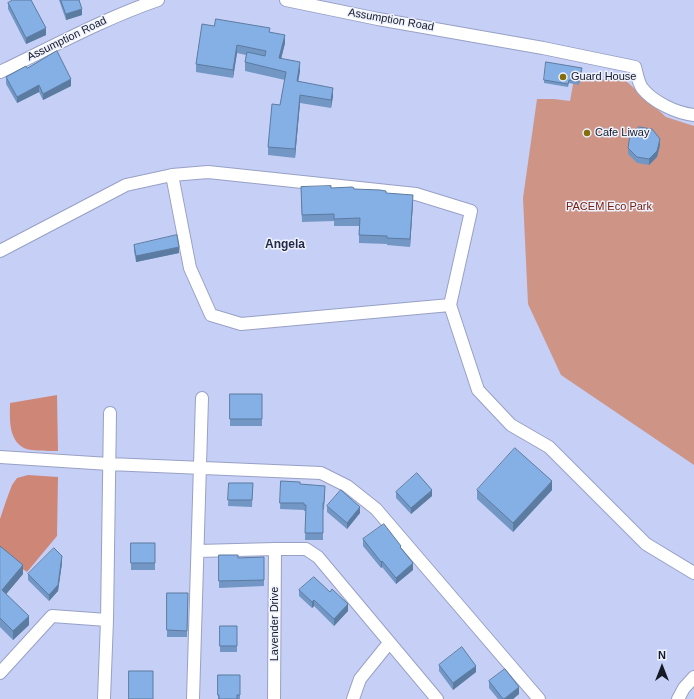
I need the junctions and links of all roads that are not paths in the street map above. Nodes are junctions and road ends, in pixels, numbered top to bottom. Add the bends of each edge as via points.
1 (158, 0) edge
2 (286, 0) edge
3 (0, 72) edge
4 (694, 115) edge
5 (172, 175) junction
6 (0, 251) edge
7 (450, 305) junction
8 (202, 398) dead end
9 (110, 413) dead end
10 (0, 457) edge
11 (109, 464) junction
12 (200, 468) junction
13 (275, 549) junction
14 (198, 552) junction
15 (694, 573) edge
16 (107, 620) junction
17 (389, 643) junction
18 (0, 672) edge
19 (694, 677) edge
20 (104, 699) edge
21 (193, 699) edge
22 (274, 699) edge
23 (353, 699) edge
24 (437, 699) edge
25 (539, 699) edge
26 (678, 699) edge

1 - 3 street, Assumption Road via 126,11
2 - 4 street, Assumption Road via 635,67 643,88 662,104
5 - 6 street via 126,184
5 - 7 street via 190,268 211,315 241,324
5 - 7 street via 208,172 416,194 471,211
7 - 15 street via 478,390 511,425 549,447 646,544
8 - 12 street
9 - 11 street
10 - 11 street
11 - 12 street
11 - 16 street
12 - 14 street
12 - 25 street via 321,473 347,486 376,509
13 - 14 street
13 - 17 street via 306,549 318,557
13 - 22 street, Lavender Drive
14 - 21 street
16 - 18 street via 52,616
16 - 20 street
17 - 23 street via 360,679
17 - 24 street
19 - 26 street

